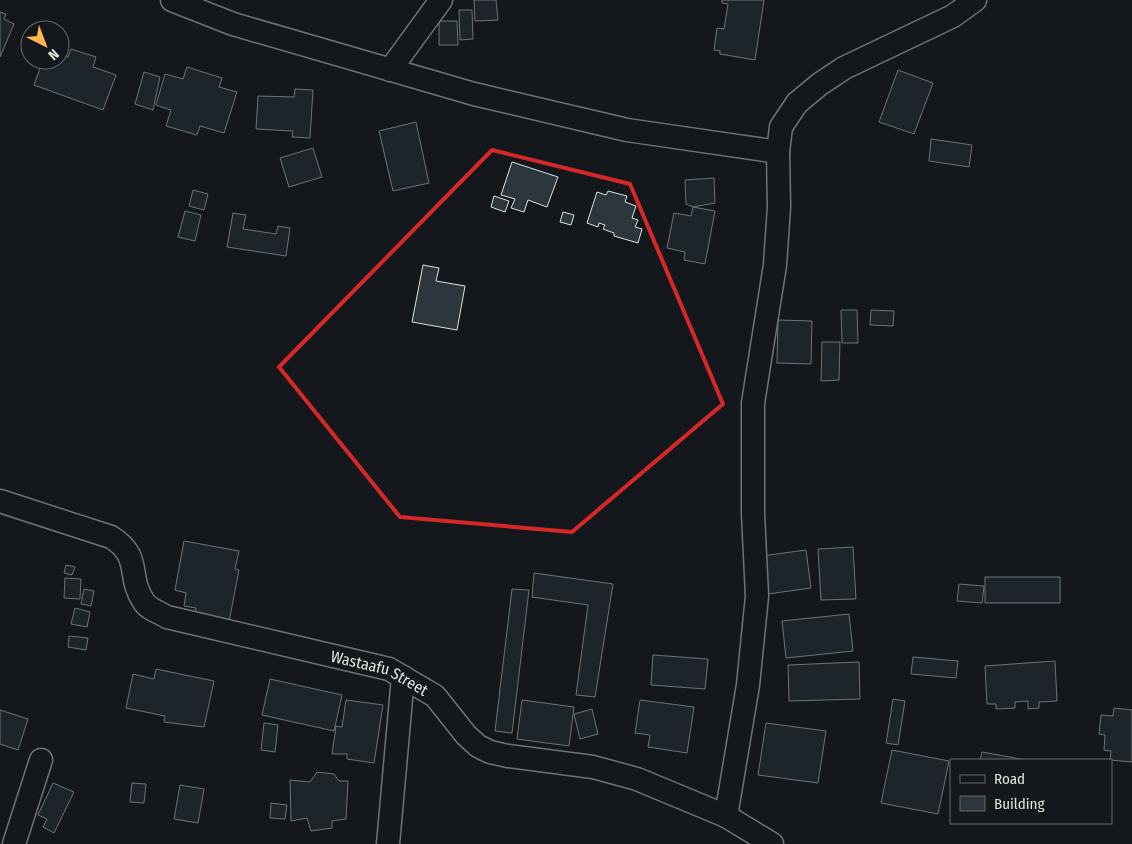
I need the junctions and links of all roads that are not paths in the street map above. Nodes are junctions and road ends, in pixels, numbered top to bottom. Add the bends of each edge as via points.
1 (172, 0) edge
2 (441, 0) edge
3 (975, 0) edge
4 (390, 70) junction
5 (778, 152) junction
6 (0, 502) edge
7 (403, 677) junction
8 (41, 760) dead end
9 (726, 816) junction
10 (14, 844) edge
11 (388, 844) edge
12 (772, 844) edge

1 - 4 street via 233,24
2 - 4 street
3 - 5 street via 953,16 844,68 820,84 797,103 781,127
4 - 5 street via 474,94 628,130
5 - 9 street via 780,207 775,264 753,403 756,596 748,685
6 - 7 street, Wastaafu Street via 111,537 122,544 131,555 135,583 145,604 167,617 389,669
7 - 9 street, Wastaafu Street via 435,696 466,734 490,752 593,767 637,779
7 - 11 street
8 - 10 street
9 - 12 street, Wastaafu Street

